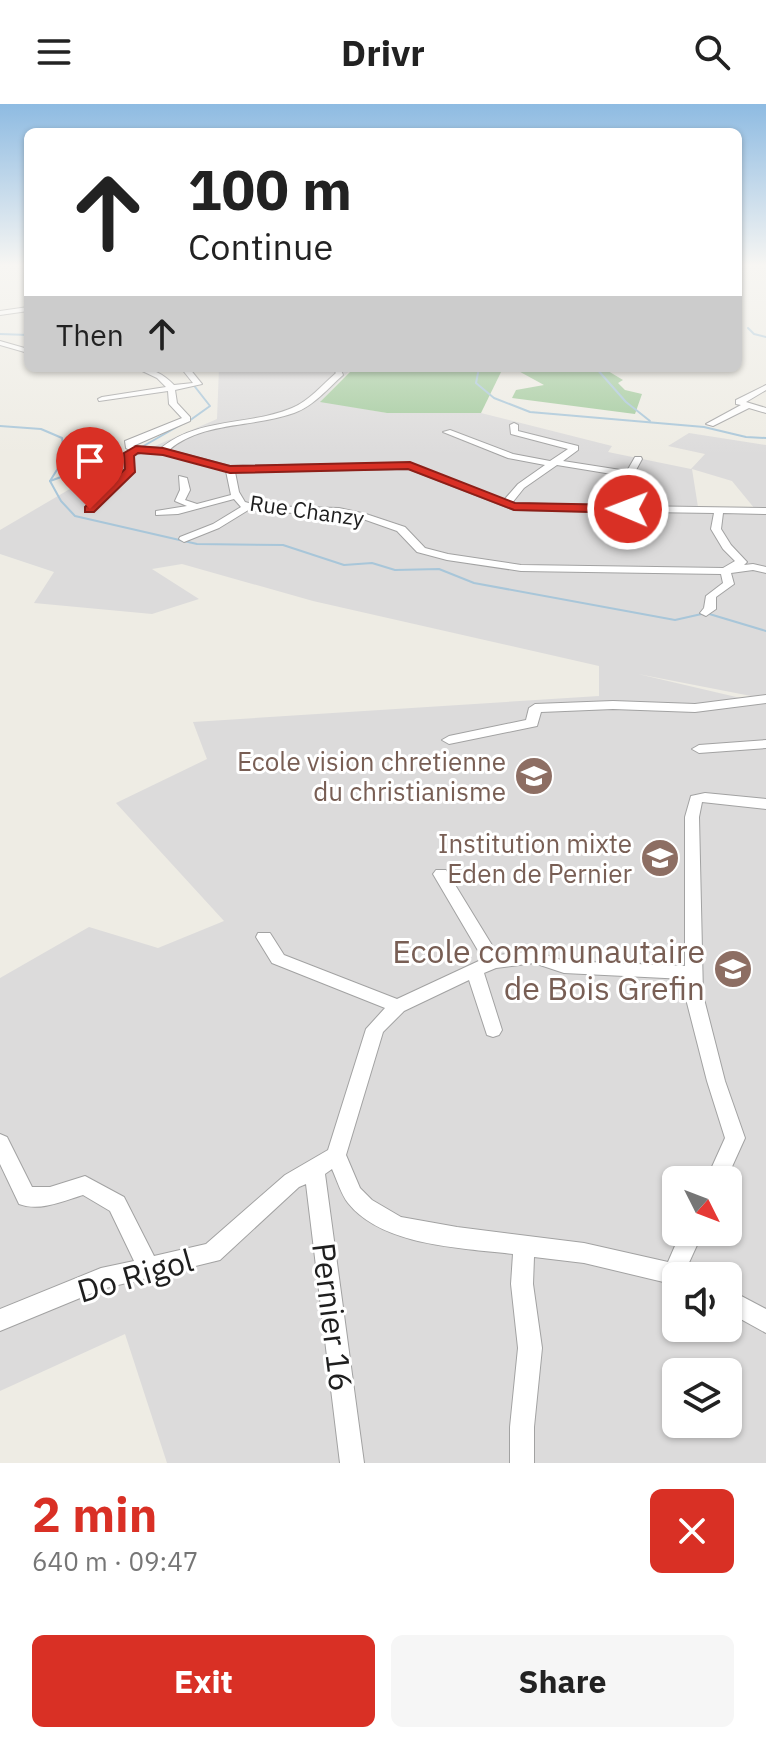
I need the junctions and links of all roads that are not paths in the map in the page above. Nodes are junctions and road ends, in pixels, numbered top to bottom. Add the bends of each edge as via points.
1 (0, 343) edge
2 (24, 350) edge
3 (150, 372) edge
4 (188, 372) edge
5 (339, 372) edge
6 (766, 387) edge
7 (171, 389) junction
8 (102, 399) dead end
9 (746, 406) junction
10 (766, 411) edge
11 (710, 424) dead end
12 (514, 425) dead end
13 (447, 432) dead end
14 (136, 450) junction
15 (163, 451) junction
16 (638, 459) dead end
17 (553, 463) junction
18 (230, 469) junction
19 (630, 474) junction
20 (182, 478) dead end
21 (237, 496) junction
22 (193, 505) junction
23 (510, 505) junction
24 (249, 506) junction
25 (90, 509) dead end
26 (628, 509) junction
27 (719, 511) junction
28 (766, 511) edge
29 (159, 513) dead end
30 (184, 539) dead end
31 (766, 570) edge
32 (725, 571) junction
33 (706, 613) dead end
34 (766, 699) edge
35 (449, 740) dead end
36 (766, 744) edge
37 (699, 749) dead end
38 (766, 804) edge
39 (441, 874) dead end
40 (264, 937) dead end
41 (484, 966) junction
42 (695, 973) junction
43 (398, 1006) junction
44 (493, 1030) dead end
45 (0, 1143) edge
46 (336, 1155) junction
47 (722, 1166) edge
48 (314, 1170) junction
49 (524, 1246) junction
50 (149, 1268) junction
51 (662, 1270) edge
52 (742, 1308) edge
53 (0, 1320) edge
54 (766, 1322) edge
55 (352, 1463) edge
56 (522, 1463) edge

1 - 2 street
3 - 7 street
4 - 7 street via 198,384
5 - 15 street via 293,411 178,437
6 - 9 street via 739,402
7 - 8 street
7 - 14 street via 173,404 187,419 128,443
9 - 10 street
9 - 11 street
12 - 17 street via 514,432 575,448
13 - 17 street via 511,456
14 - 15 street, Rue Chanzy
14 - 25 street via 128,455 131,469
15 - 18 street, Rue Chanzy
16 - 19 street
17 - 19 street
17 - 23 street via 521,486
18 - 21 street, Rue Chanzy
18 - 23 street via 410,466
19 - 26 street via 624,483
20 - 22 street via 185,490 180,501
21 - 22 street
21 - 24 street, Rue Chanzy
22 - 29 street
23 - 26 street
24 - 30 street
24 - 32 street, Rue Chanzy via 366,517 401,529 421,550 521,568
26 - 27 street
27 - 28 street
27 - 32 street via 716,529 742,562
31 - 32 street, Rue Chanzy
32 - 33 street via 729,584 711,596
34 - 35 street via 695,708 535,708 532,723
36 - 37 street
38 - 42 street via 696,799
39 - 41 street
40 - 43 street via 278,959
41 - 42 street via 534,957 564,967
41 - 43 street
41 - 44 street
42 - 47 street via 694,995 735,1138
43 - 46 street via 375,1029
45 - 50 street via 26,1197 85,1185 117,1204
46 - 48 street, Do Rigol
46 - 49 street via 353,1194 397,1226
48 - 50 street, Do Rigol via 292,1181 212,1253
48 - 55 street, Pernier 16
49 - 51 street
49 - 56 street via 522,1284 530,1348
50 - 53 street, Do Rigol via 101,1279
52 - 54 street

